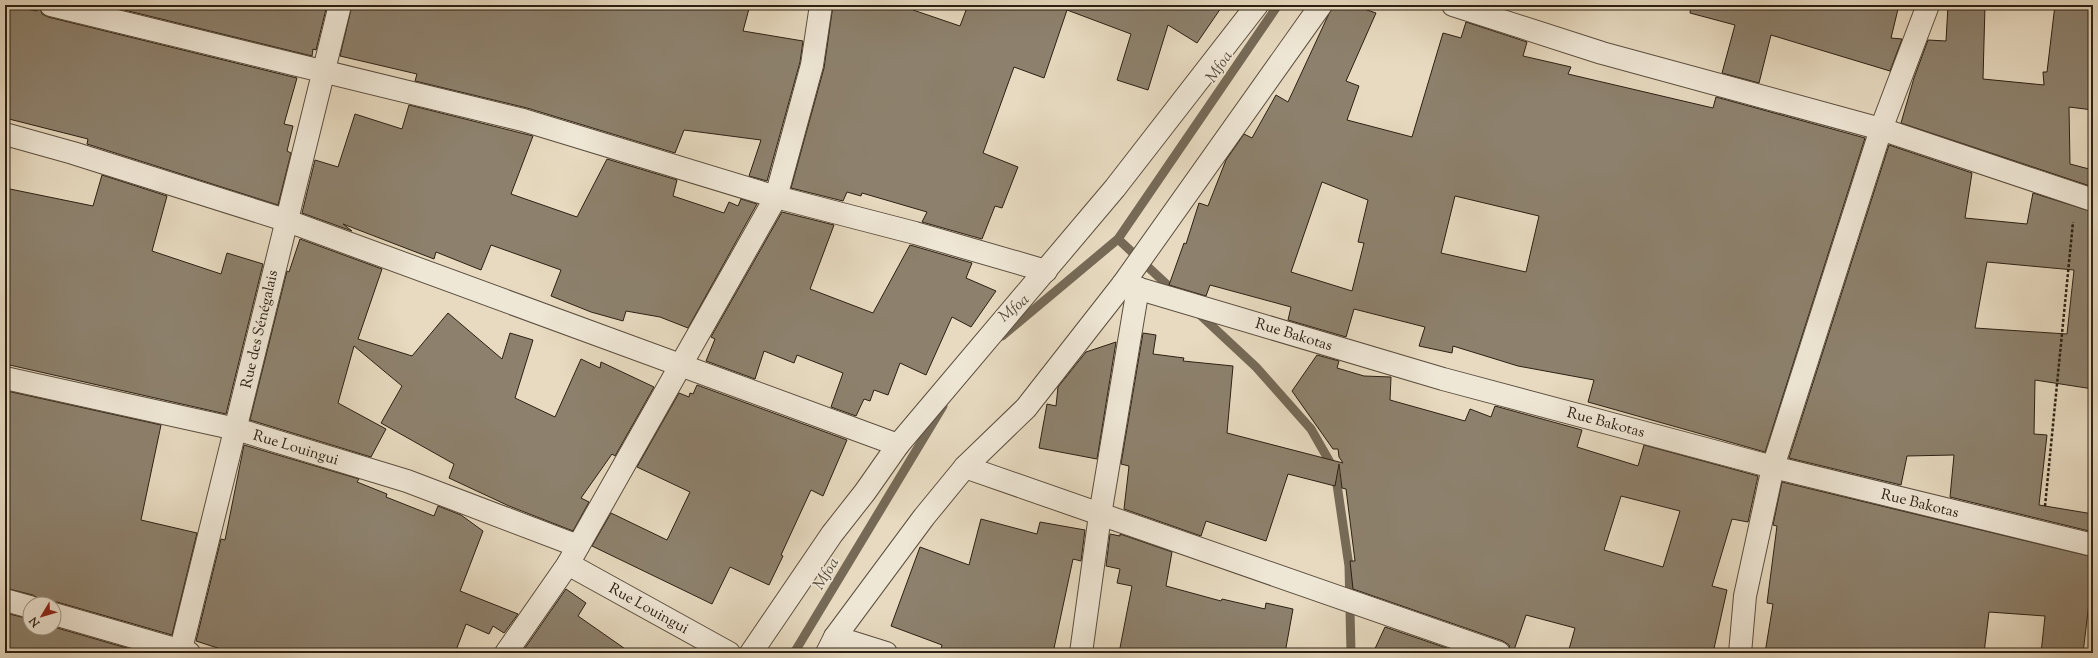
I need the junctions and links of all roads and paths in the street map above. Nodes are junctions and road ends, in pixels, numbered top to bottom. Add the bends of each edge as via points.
1 (51, 5) edge
2 (340, 5) edge
3 (821, 5) edge
4 (1257, 5) edge
5 (1321, 5) edge
6 (1452, 5) edge
7 (1928, 5) edge
8 (324, 72) junction
9 (1881, 129) junction
10 (5, 134) edge
11 (776, 197) junction
12 (2084, 198) edge
13 (286, 220) junction
14 (1046, 271) junction
15 (1130, 286) junction
16 (680, 364) junction
17 (5, 378) edge
18 (236, 429) junction
19 (898, 445) junction
20 (965, 467) junction
21 (1773, 467) junction
22 (1100, 516) junction
23 (2042, 532) junction
24 (2093, 545) edge
25 (573, 555) junction
26 (5, 600) edge
27 (22, 605) edge
28 (62, 616) edge
29 (831, 645) edge
30 (184, 652) edge
31 (506, 653) edge
32 (729, 653) edge
33 (751, 653) edge
34 (886, 653) edge
35 (1081, 653) edge
36 (1499, 653) edge
37 (1740, 653) edge

1 - 8 street
2 - 8 street, Rue des Sénégalais
3 - 11 street via 812,65
4 - 14 street via 1115,188
5 - 15 street
6 - 9 street via 1602,53
7 - 9 street
8 - 11 street via 523,120
8 - 13 street, Rue des Sénégalais
9 - 12 street
9 - 21 street
10 - 13 street
11 - 14 street via 915,233
11 - 16 street
12 - 23 path
13 - 16 street
13 - 18 street, Rue des Sénégalais
14 - 19 street
15 - 20 street via 1026,408
15 - 21 street, Rue Bakotas via 1443,379
15 - 22 street
16 - 19 street
16 - 25 street
17 - 18 street, Rue Louingui
18 - 25 street, Rue Louingui via 407,482
18 - 30 street, Rue des Sénégalais
19 - 33 street via 832,534
20 - 22 street
20 - 29 street via 924,518
21 - 23 street, Rue Bakotas
21 - 37 street via 1745,596
22 - 35 street
22 - 36 street
23 - 24 street, Rue Bakotas
25 - 31 street
25 - 32 street, Rue Louingui
26 - 27 street
28 - 30 street
29 - 34 street

